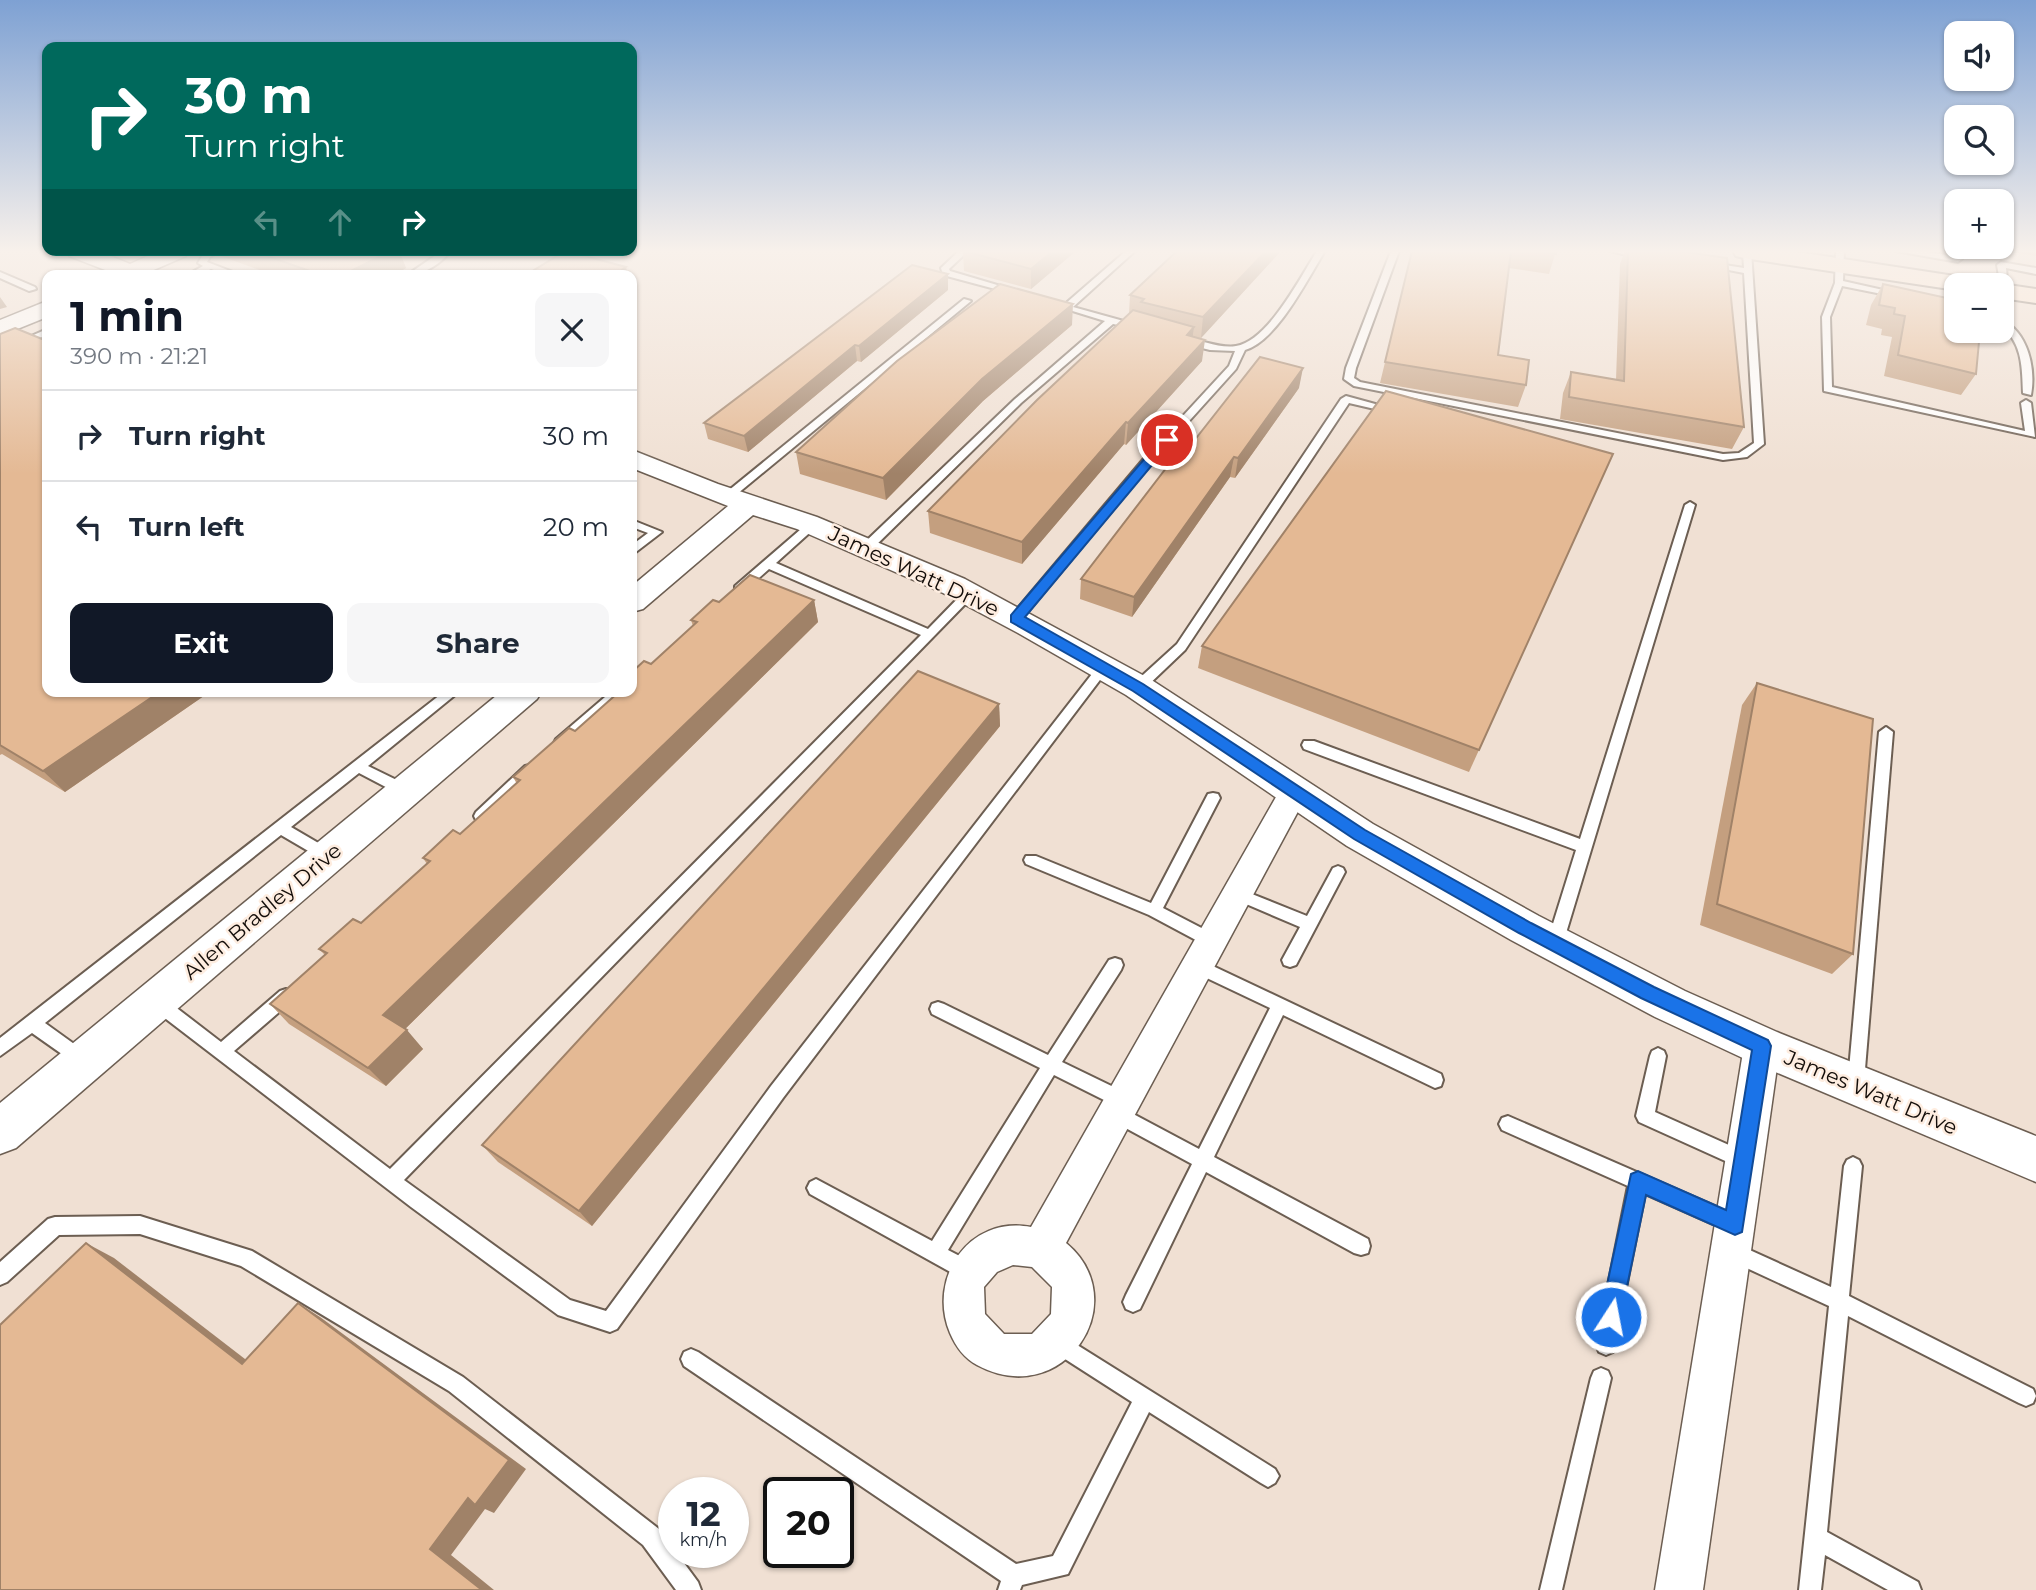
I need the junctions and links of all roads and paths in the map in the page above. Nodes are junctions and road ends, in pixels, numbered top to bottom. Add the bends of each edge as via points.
1 (939, 325) edge
2 (1106, 325) edge
3 (1129, 325) edge
4 (1270, 325) edge
5 (1367, 325) edge
6 (1753, 325) edge
7 (1826, 325) edge
8 (1148, 331) edge
9 (2014, 332) edge
10 (42, 334) edge
11 (1172, 337) edge
12 (1242, 347) junction
13 (0, 353) edge
14 (1410, 414) edge
15 (637, 460) edge
16 (737, 500) junction
17 (1690, 505) dead end
18 (637, 525) edge
19 (812, 525) junction
20 (637, 547) edge
21 (867, 547) junction
22 (768, 564) junction
23 (969, 594) junction
24 (637, 597) edge
25 (726, 600) edge
26 (1016, 618) junction
27 (929, 634) junction
28 (1103, 668) junction
29 (1138, 687) junction
30 (446, 697) edge
31 (518, 697) edge
32 (614, 697) edge
33 (1886, 732) dead end
34 (1309, 745) dead end
35 (358, 767) junction
36 (406, 791) junction
37 (1294, 791) junction
38 (1213, 798) dead end
39 (471, 826) edge
40 (280, 828) junction
41 (1585, 847) junction
42 (328, 856) junction
43 (1031, 860) dead end
44 (1338, 873) dead end
45 (1237, 894) junction
46 (1153, 911) junction
47 (1310, 924) junction
48 (1555, 943) junction
49 (1205, 954) junction
50 (1290, 960) dead end
51 (1115, 965) dead end
52 (301, 984) edge
53 (155, 1002) junction
54 (1279, 1006) junction
55 (938, 1009) dead end
56 (32, 1023) junction
57 (1762, 1046) junction
58 (0, 1048) edge
59 (221, 1052) junction
60 (1658, 1056) dead end
61 (85, 1061) junction
62 (1051, 1064) junction
63 (1435, 1080) dead end
64 (1855, 1086) junction
65 (1118, 1106) junction
66 (1508, 1124) dead end
67 (0, 1132) edge
68 (2036, 1159) edge
69 (1203, 1161) junction
70 (1744, 1161) junction
71 (1853, 1166) dead end
72 (391, 1181) junction
73 (1638, 1182) junction
74 (816, 1188) dead end
75 (1733, 1237) junction
76 (1361, 1247) dead end
77 (1041, 1249) junction
78 (935, 1253) junction
79 (972, 1272) junction
80 (0, 1275) edge
81 (1839, 1301) junction
82 (1133, 1302) dead end
83 (1057, 1342) junction
84 (1606, 1345) dead end
85 (691, 1359) dead end
86 (1601, 1378) dead end
87 (2026, 1396) dead end
88 (1145, 1398) junction
89 (1268, 1476) dead end
90 (1815, 1538) junction
91 (1011, 1583) edge
92 (690, 1590) edge
93 (1551, 1590) edge
94 (1679, 1590) edge
95 (1810, 1590) edge
96 (1910, 1590) edge

1 - 16 lane
2 - 21 lane via 1018,401
3 - 8 lane
4 - 12 lane via 1254,343
5 - 6 lane via 1349,379 1357,384 1723,457 1742,457 1759,443
7 - 9 lane via 1827,389 2031,435 2024,350
10 - 13 lane
11 - 12 lane
12 - 26 lane via 1233,367
14 - 29 lane via 1346,399 1181,647
15 - 16 street, James Watt Drive
16 - 19 street, James Watt Drive
16 - 24 street
17 - 41 lane
18 - 20 lane via 656,532
19 - 21 street, James Watt Drive
19 - 22 lane
21 - 23 street, James Watt Drive
22 - 25 lane
22 - 27 lane
23 - 26 street, James Watt Drive
23 - 27 lane
26 - 28 street, James Watt Drive
27 - 72 lane
28 - 29 street, James Watt Drive
28 - 72 lane via 777,1092 610,1322 565,1308
29 - 37 street, James Watt Drive
30 - 35 lane
31 - 36 street, Allen Bradley Drive
32 - 39 lane
33 - 64 lane
34 - 41 lane
35 - 36 lane
35 - 40 lane
36 - 42 street, Allen Bradley Drive
37 - 45 street
37 - 48 street, James Watt Drive via 1360,835
38 - 46 lane
40 - 42 lane
40 - 56 lane
41 - 48 lane
42 - 53 street, Allen Bradley Drive
43 - 46 lane
44 - 47 lane
45 - 47 lane
45 - 49 street
46 - 49 lane
47 - 50 lane
48 - 57 street, James Watt Drive
49 - 54 lane
49 - 65 street
51 - 62 lane
52 - 59 lane
53 - 59 lane
53 - 61 street, Allen Bradley Drive
54 - 63 lane
54 - 69 lane
55 - 62 lane
56 - 58 lane
56 - 61 lane
57 - 64 street, James Watt Drive
57 - 70 street
59 - 72 lane
60 - 70 lane via 1645,1116
61 - 67 street, Allen Bradley Drive
62 - 65 lane
62 - 78 lane
64 - 68 street, James Watt Drive
65 - 69 lane
65 - 77 street
66 - 73 lane
69 - 76 lane
69 - 82 lane
70 - 75 street
71 - 81 lane
73 - 75 lane
73 - 84 lane
74 - 78 lane
75 - 81 lane
75 - 94 street
77 - 79 street via 1005,1246 989,1253
77 - 83 street via 1055,1258 1072,1290 1068,1327
78 - 79 lane
79 - 83 street via 963,1302 967,1321 976,1339 990,1351 1025,1359
80 - 92 lane via 55,1226 140,1225 245,1258 456,1384 650,1537
81 - 87 lane
81 - 90 lane
83 - 88 lane
85 - 91 lane
86 - 93 lane
88 - 89 lane
88 - 91 lane via 1060,1566
90 - 95 lane
90 - 96 lane

